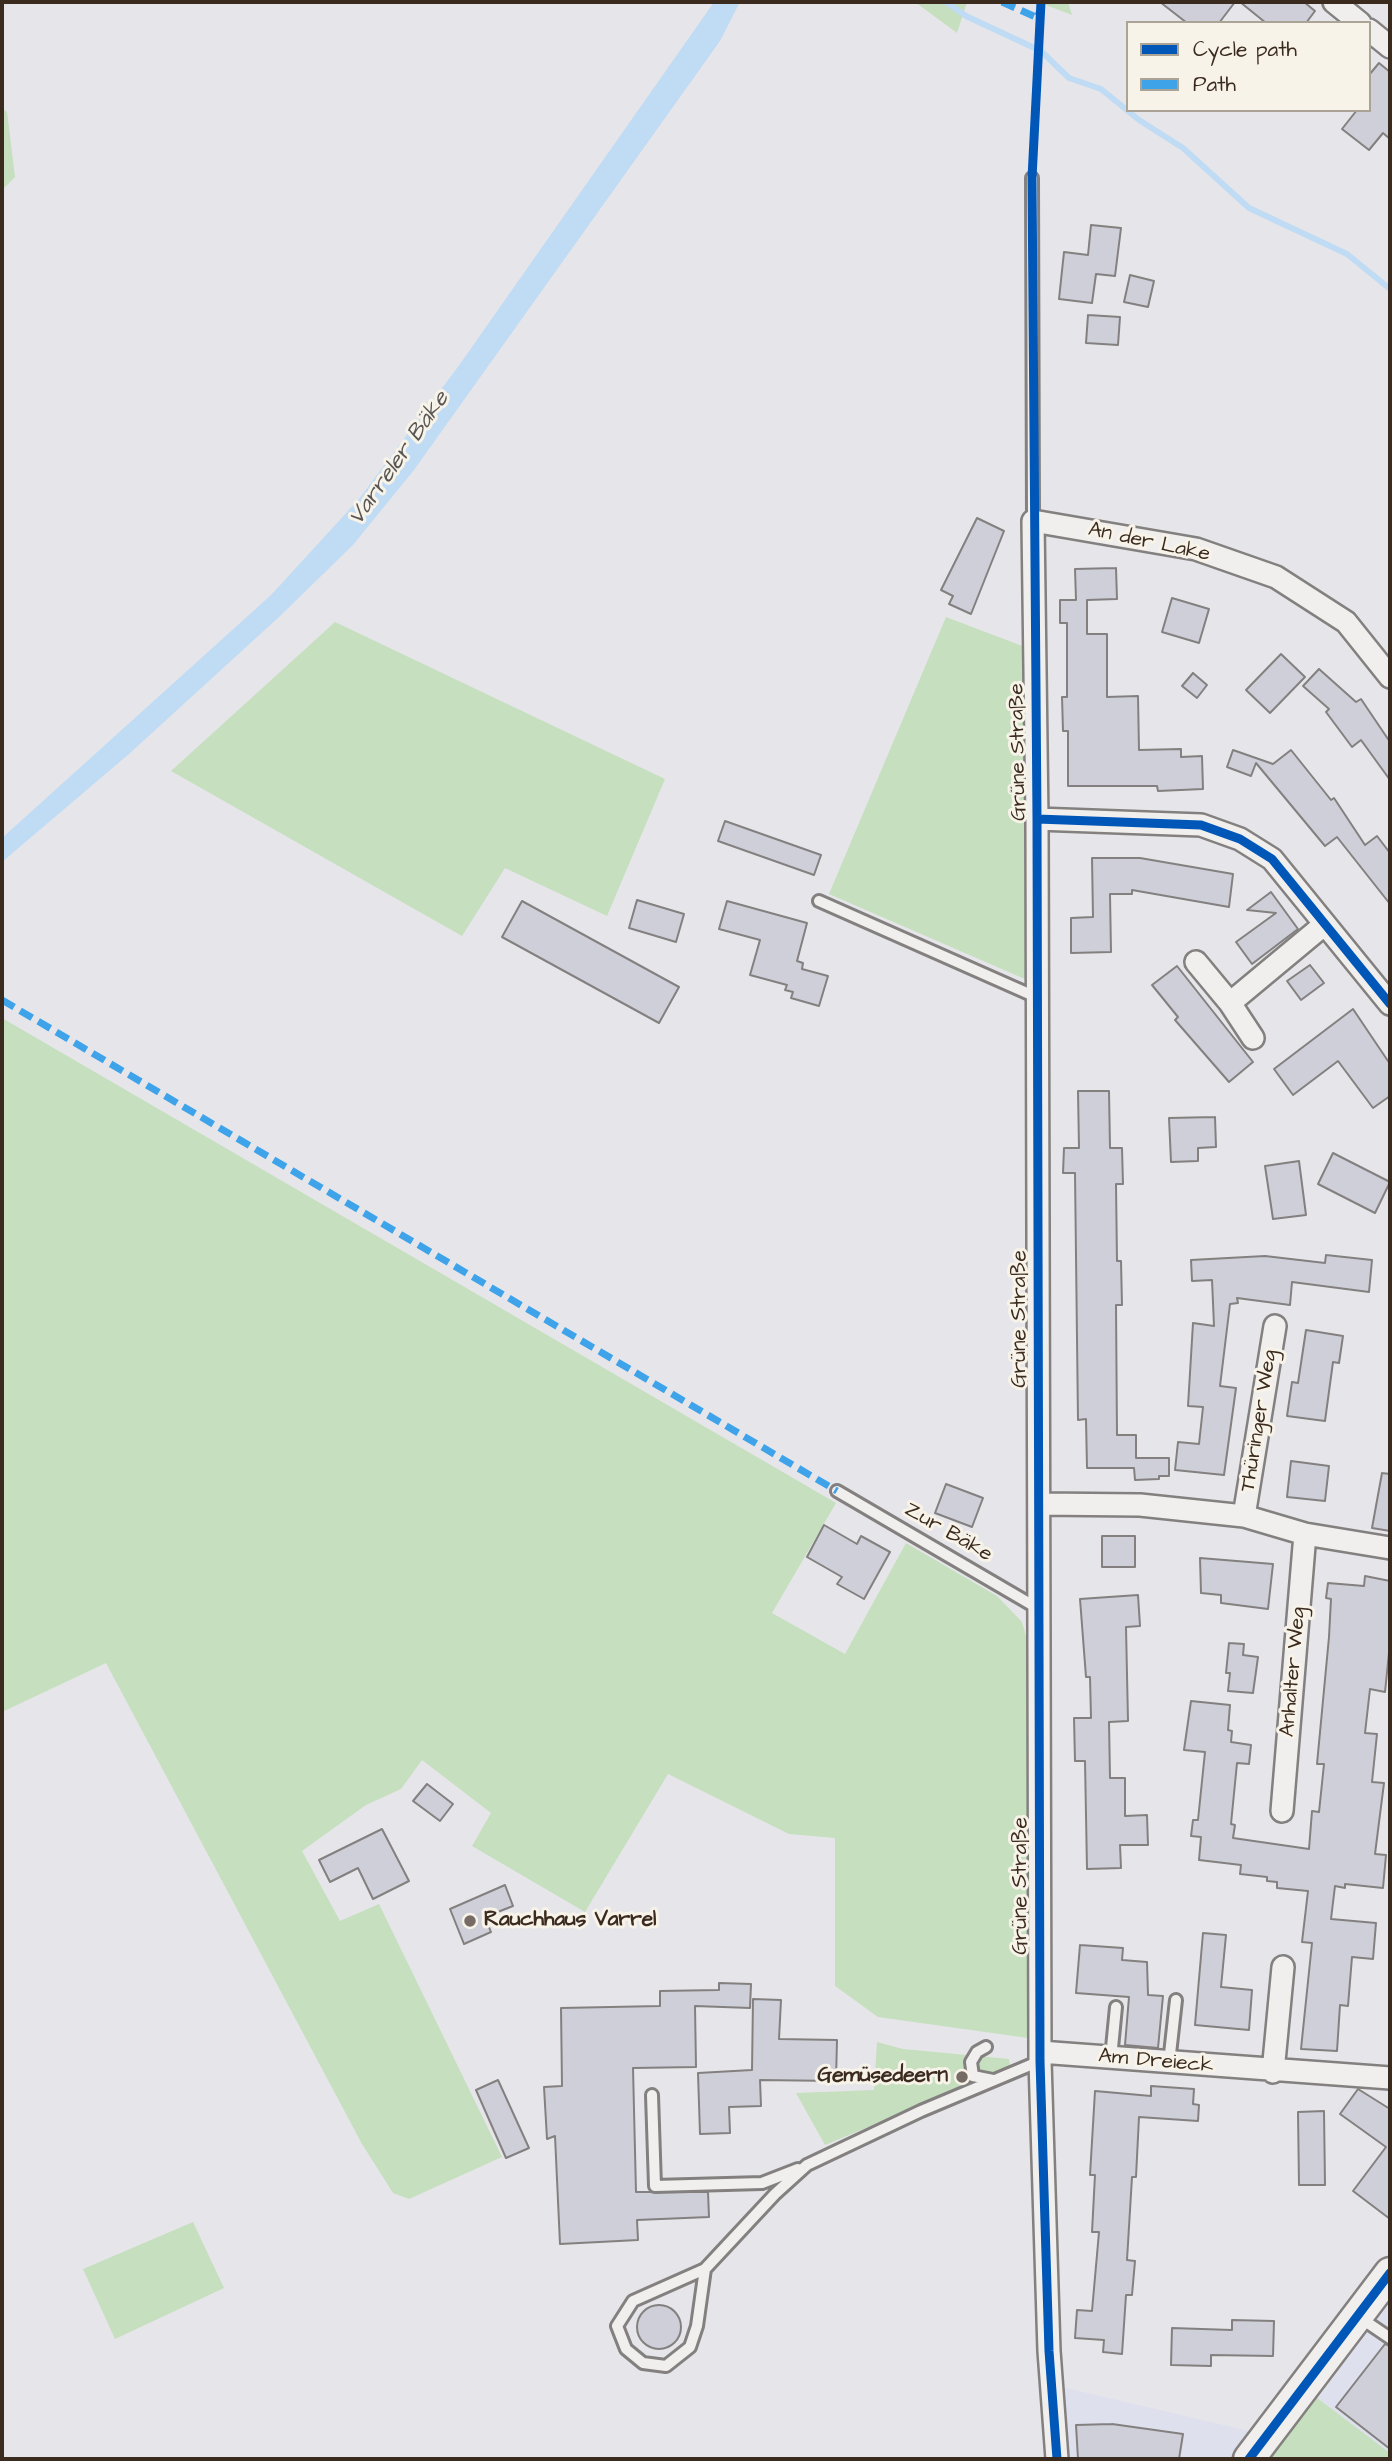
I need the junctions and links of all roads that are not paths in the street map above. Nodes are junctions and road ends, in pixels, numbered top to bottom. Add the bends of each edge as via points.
1 (1334, 2) edge
2 (1358, 21) edge
3 (1371, 32) edge
4 (1390, 47) edge
5 (1032, 178) dead end
6 (1033, 521) junction
7 (1390, 677) edge
8 (1037, 819) junction
9 (819, 901) dead end
10 (1325, 924) junction
11 (1196, 962) dead end
12 (1036, 997) junction
13 (1230, 1003) junction
14 (1390, 1004) edge
15 (1253, 1038) dead end
16 (1275, 1326) dead end
17 (837, 1491) dead end
18 (1040, 1504) junction
19 (1244, 1516) junction
20 (1305, 1534) junction
21 (1390, 1549) edge
22 (1039, 1609) junction
23 (1282, 1811) dead end
24 (1283, 1966) dead end
25 (1176, 2000) dead end
26 (1116, 2007) dead end
27 (986, 2047) dead end
28 (1040, 2056) junction
29 (1111, 2058) junction
30 (1169, 2063) junction
31 (1273, 2072) junction
32 (1390, 2078) edge
33 (995, 2080) junction
34 (652, 2095) dead end
35 (807, 2165) junction
36 (705, 2269) junction
37 (1390, 2273) edge
38 (1357, 2316) junction
39 (1390, 2337) edge
40 (1057, 2459) edge
41 (1249, 2459) edge

1 - 2 street
3 - 4 street
5 - 6 lane, Grüne Straße
6 - 7 street, An der Lake via 1196,550 1276,578 1346,622
6 - 8 street, Grüne Straße
8 - 10 street via 1201,825 1240,839 1272,859
8 - 12 street, Grüne Straße
9 - 12 lane
10 - 13 street
10 - 14 street
11 - 13 street
12 - 18 street, Grüne Straße
13 - 15 street
16 - 19 street, Thüringer Weg
17 - 22 lane, Zur Bäke
18 - 19 street via 1140,1505
18 - 22 street, Grüne Straße
19 - 20 street
20 - 21 street
20 - 23 street, Anhalter Weg
22 - 28 street, Grüne Straße
24 - 31 street
25 - 30 lane
26 - 29 lane
27 - 33 lane via 976,2052 971,2063 973,2076
28 - 29 street, Am Dreieck
28 - 33 lane
28 - 40 street, Grüne Straße
29 - 30 street, Am Dreieck
30 - 31 street, Am Dreieck
31 - 32 street, Am Dreieck
33 - 35 lane
34 - 35 lane via 654,2186 762,2183
35 - 36 lane
36 - 36 lane via 690,2347 666,2366 643,2363 626,2349 617,2326 633,2301
37 - 38 main road
38 - 39 lane
38 - 41 main road

